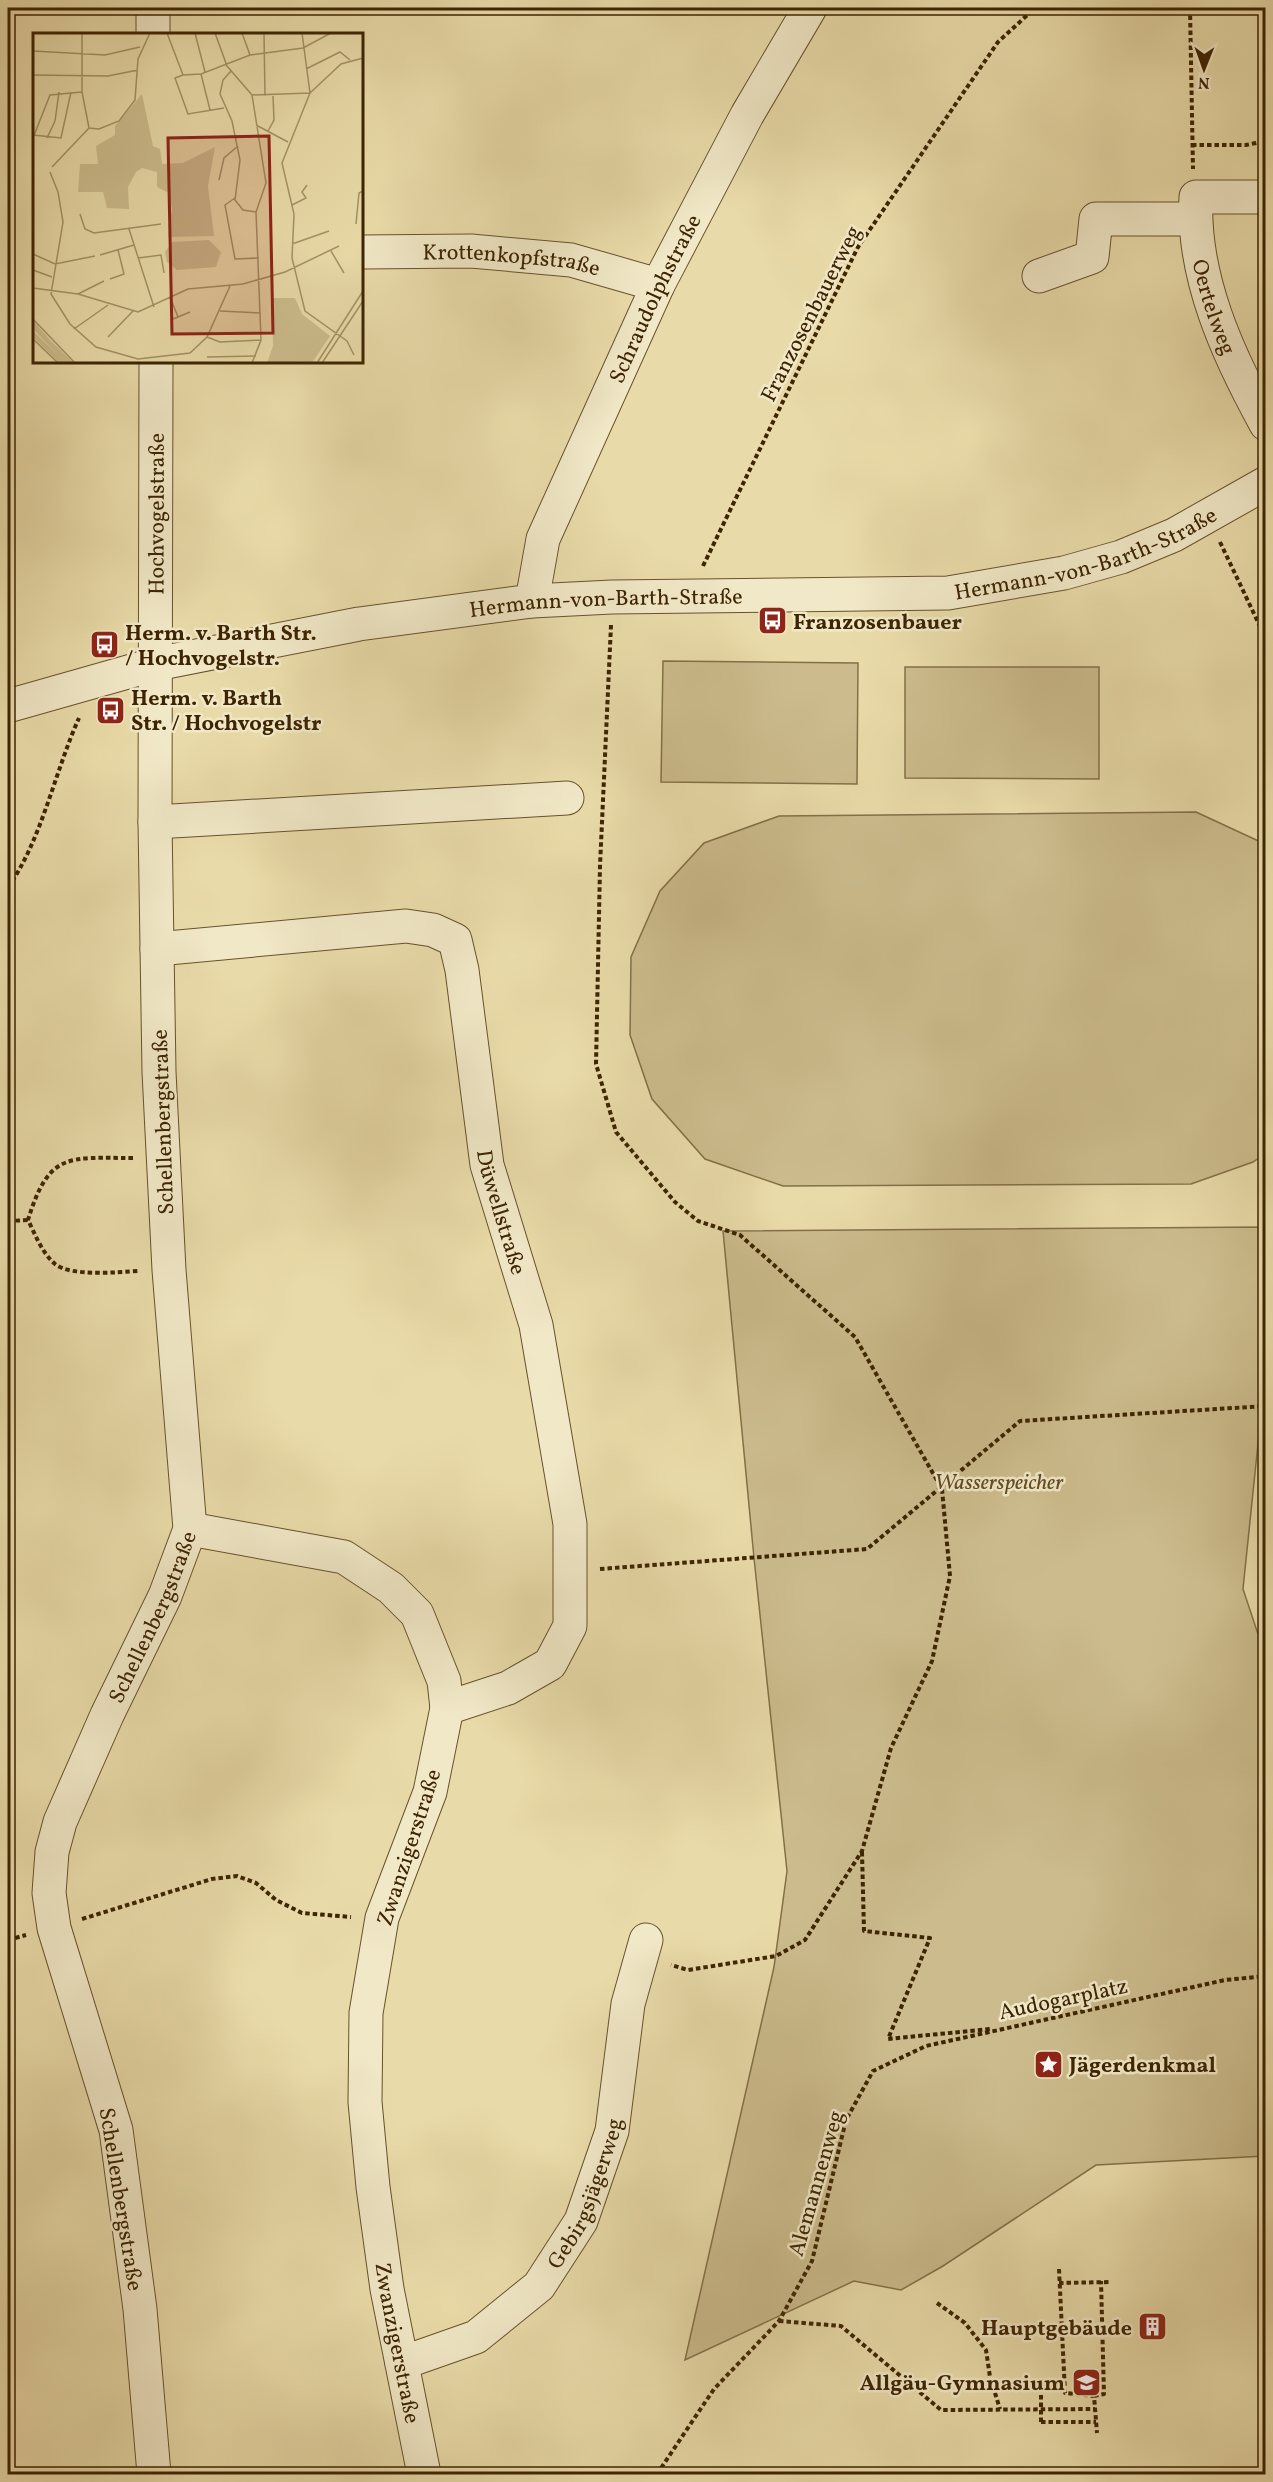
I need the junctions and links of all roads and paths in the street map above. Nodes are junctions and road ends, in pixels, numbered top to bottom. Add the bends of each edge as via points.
1 (153, 8) edge
2 (810, 8) edge
3 (1019, 8) edge
4 (1035, 8) edge
5 (1190, 8) edge
6 (1025, 14) junction
7 (153, 33) edge
8 (1266, 141) edge
9 (1192, 145) junction
10 (1256, 197) dead end
11 (1195, 208) junction
12 (363, 252) edge
13 (1039, 276) dead end
14 (657, 285) junction
15 (156, 363) edge
16 (1266, 424) edge
17 (1266, 483) edge
18 (1208, 517) junction
19 (688, 596) junction
20 (612, 597) junction
21 (532, 601) junction
22 (1266, 639) edge
23 (156, 664) junction
24 (96, 680) junction
25 (8, 706) edge
26 (567, 798) dead end
27 (155, 822) junction
28 (8, 887) edge
29 (157, 949) junction
30 (137, 1158) dead end
31 (28, 1220) junction
32 (8, 1221) edge
33 (124, 1272) dead end
34 (1266, 1406) edge
35 (942, 1489) junction
36 (190, 1529) junction
37 (570, 1571) junction
38 (447, 1708) junction
39 (862, 1851) junction
40 (382, 1918) junction
41 (54, 1928) junction
42 (646, 1940) dead end
43 (688, 1970) dead end
44 (1266, 1977) edge
45 (1008, 2028) junction
46 (873, 2071) joint
47 (1059, 2269) dead end
48 (1101, 2280) junction
49 (1111, 2282) dead end
50 (1059, 2283) junction
51 (937, 2303) dead end
52 (779, 2321) junction
53 (402, 2363) junction
54 (1041, 2395) dead end
55 (1094, 2396) junction
56 (1000, 2409) junction
57 (1095, 2409) junction
58 (1096, 2422) junction
59 (1097, 2433) dead end
60 (154, 2475) edge
61 (424, 2475) edge
62 (657, 2475) edge

1 - 7 street
2 - 14 street, Schraudolphstraße via 747,115
3 - 6 path
4 - 6 path, Franzosenbauerweg
5 - 9 path
6 - 19 path, Franzosenbauerweg via 998,42 858,247
8 - 9 path
9 - 11 path
10 - 11 street
11 - 13 street via 1096,219 1092,257
11 - 16 street, Oertelweg via 1200,264 1212,304 1246,388
12 - 14 street, Krottenkopfstraße via 471,251 571,260
14 - 21 street, Schraudolphstraße via 543,539
15 - 23 street, Hochvogelstraße
17 - 18 street, Hermann-von-Barth-Straße
18 - 19 street, Hermann-von-Barth-Straße via 1121,557 1064,573 948,593
18 - 22 path
19 - 20 street, Hermann-von-Barth-Straße
20 - 21 street, Hermann-von-Barth-Straße
20 - 35 path via 596,1064 615,1132 675,1202 698,1221 740,1235 855,1337
21 - 23 street, Hermann-von-Barth-Straße via 359,624
23 - 24 street, Hermann-von-Barth-Straße
23 - 27 street, Schellenbergstraße
24 - 25 street, Hermann-von-Barth-Straße
24 - 28 path via 67,744 23,866
26 - 27 street
27 - 29 street, Schellenbergstraße
29 - 36 street, Schellenbergstraße via 163,1168
29 - 37 street, Düwellstraße via 406,926 433,930 455,940 487,1165 536,1325 570,1524
30 - 31 path via 65,1161 48,1173
31 - 32 path
31 - 33 path via 38,1242 56,1265 79,1272
34 - 35 path via 1020,1421
35 - 37 path via 867,1549
35 - 39 path via 950,1576 932,1661 891,1748
36 - 38 street, Zwanzigerstraße via 344,1557 391,1588 417,1614 444,1681
36 - 41 street, Schellenbergstraße via 165,1596 60,1821 52,1852 49,1893
37 - 38 street, Düwellstraße via 570,1626 550,1664 508,1688
38 - 40 street, Zwanzigerstraße via 430,1792
39 - 43 path via 805,1940 776,1956
39 - 45 path via 864,1932 930,1938 888,2038
40 - 41 path via 303,1913 276,1900 256,1883 237,1876 212,1879
40 - 53 street, Zwanzigerstraße via 366,2013 365,2102 387,2289
41 - 60 street, Schellenbergstraße via 116,2130 140,2309
42 - 53 street, Gebirgsjägerweg via 627,2004 612,2131 580,2221 539,2286 476,2337
44 - 45 path, Audogarplatz via 1225,1980
45 - 46 path, Audogarplatz via 926,2046
46 - 52 path, Alemannenweg via 846,2120 812,2261
47 - 50 path
48 - 49 path
48 - 50 path
48 - 55 path via 1104,2394
50 - 55 path via 1065,2393
51 - 56 path via 965,2323 986,2350
52 - 56 path via 842,2326 941,2410
52 - 62 path, Alemannenweg via 714,2389
53 - 61 street, Zwanzigerstraße
54 - 58 path, bridge via 1041,2422
55 - 57 path
56 - 57 path
57 - 58 path
58 - 59 path

